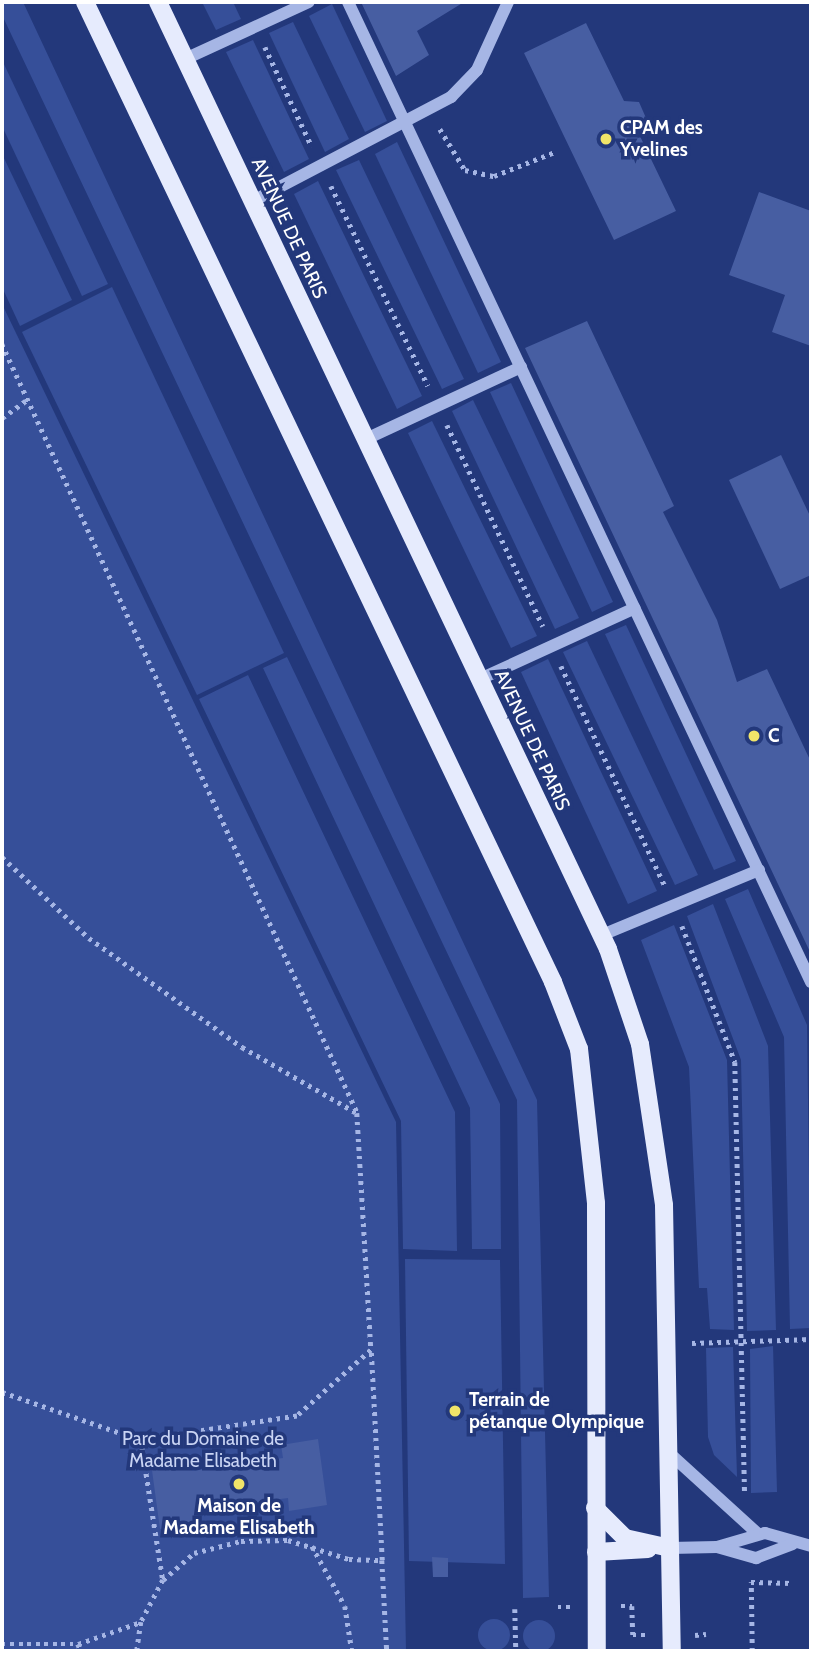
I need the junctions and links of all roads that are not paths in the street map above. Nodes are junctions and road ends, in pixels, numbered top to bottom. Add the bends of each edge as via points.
1 (85, 2) edge
2 (158, 2) edge
3 (309, 2) edge
4 (348, 2) edge
5 (508, 2) edge
6 (185, 60) junction
7 (406, 123) junction
8 (253, 201) junction
9 (521, 367) junction
10 (366, 439) junction
11 (635, 608) junction
12 (480, 679) junction
13 (759, 870) junction
14 (602, 935) junction
15 (811, 982) edge
16 (668, 1451) junction
17 (595, 1508) junction
18 (757, 1533) junction
19 (792, 1544) junction
20 (811, 1546) edge
21 (717, 1547) junction
22 (670, 1548) junction
23 (596, 1552) junction
24 (672, 1643) edge
25 (597, 1651) edge

1 - 17 main road via 553,982 579,1049 596,1203
2 - 6 main road, AVENUE DE PARIS
3 - 6 street
4 - 7 street
5 - 7 street via 477,70 432,108
6 - 8 main road, AVENUE DE PARIS
7 - 8 street
7 - 9 street
8 - 10 main road, AVENUE DE PARIS
9 - 10 street
9 - 11 street
10 - 12 main road, AVENUE DE PARIS
11 - 12 street
11 - 13 street
12 - 14 main road, AVENUE DE PARIS
13 - 14 street
13 - 15 street
14 - 16 main road, AVENUE DE PARIS via 640,1044 657,1124
16 - 18 street
16 - 22 main road, AVENUE DE PARIS
17 - 22 main road via 625,1538
17 - 23 main road
18 - 19 street
18 - 21 street
19 - 20 street
19 - 21 street via 756,1558
21 - 22 street
22 - 23 main road
22 - 24 main road, AVENUE DE PARIS
23 - 25 main road

